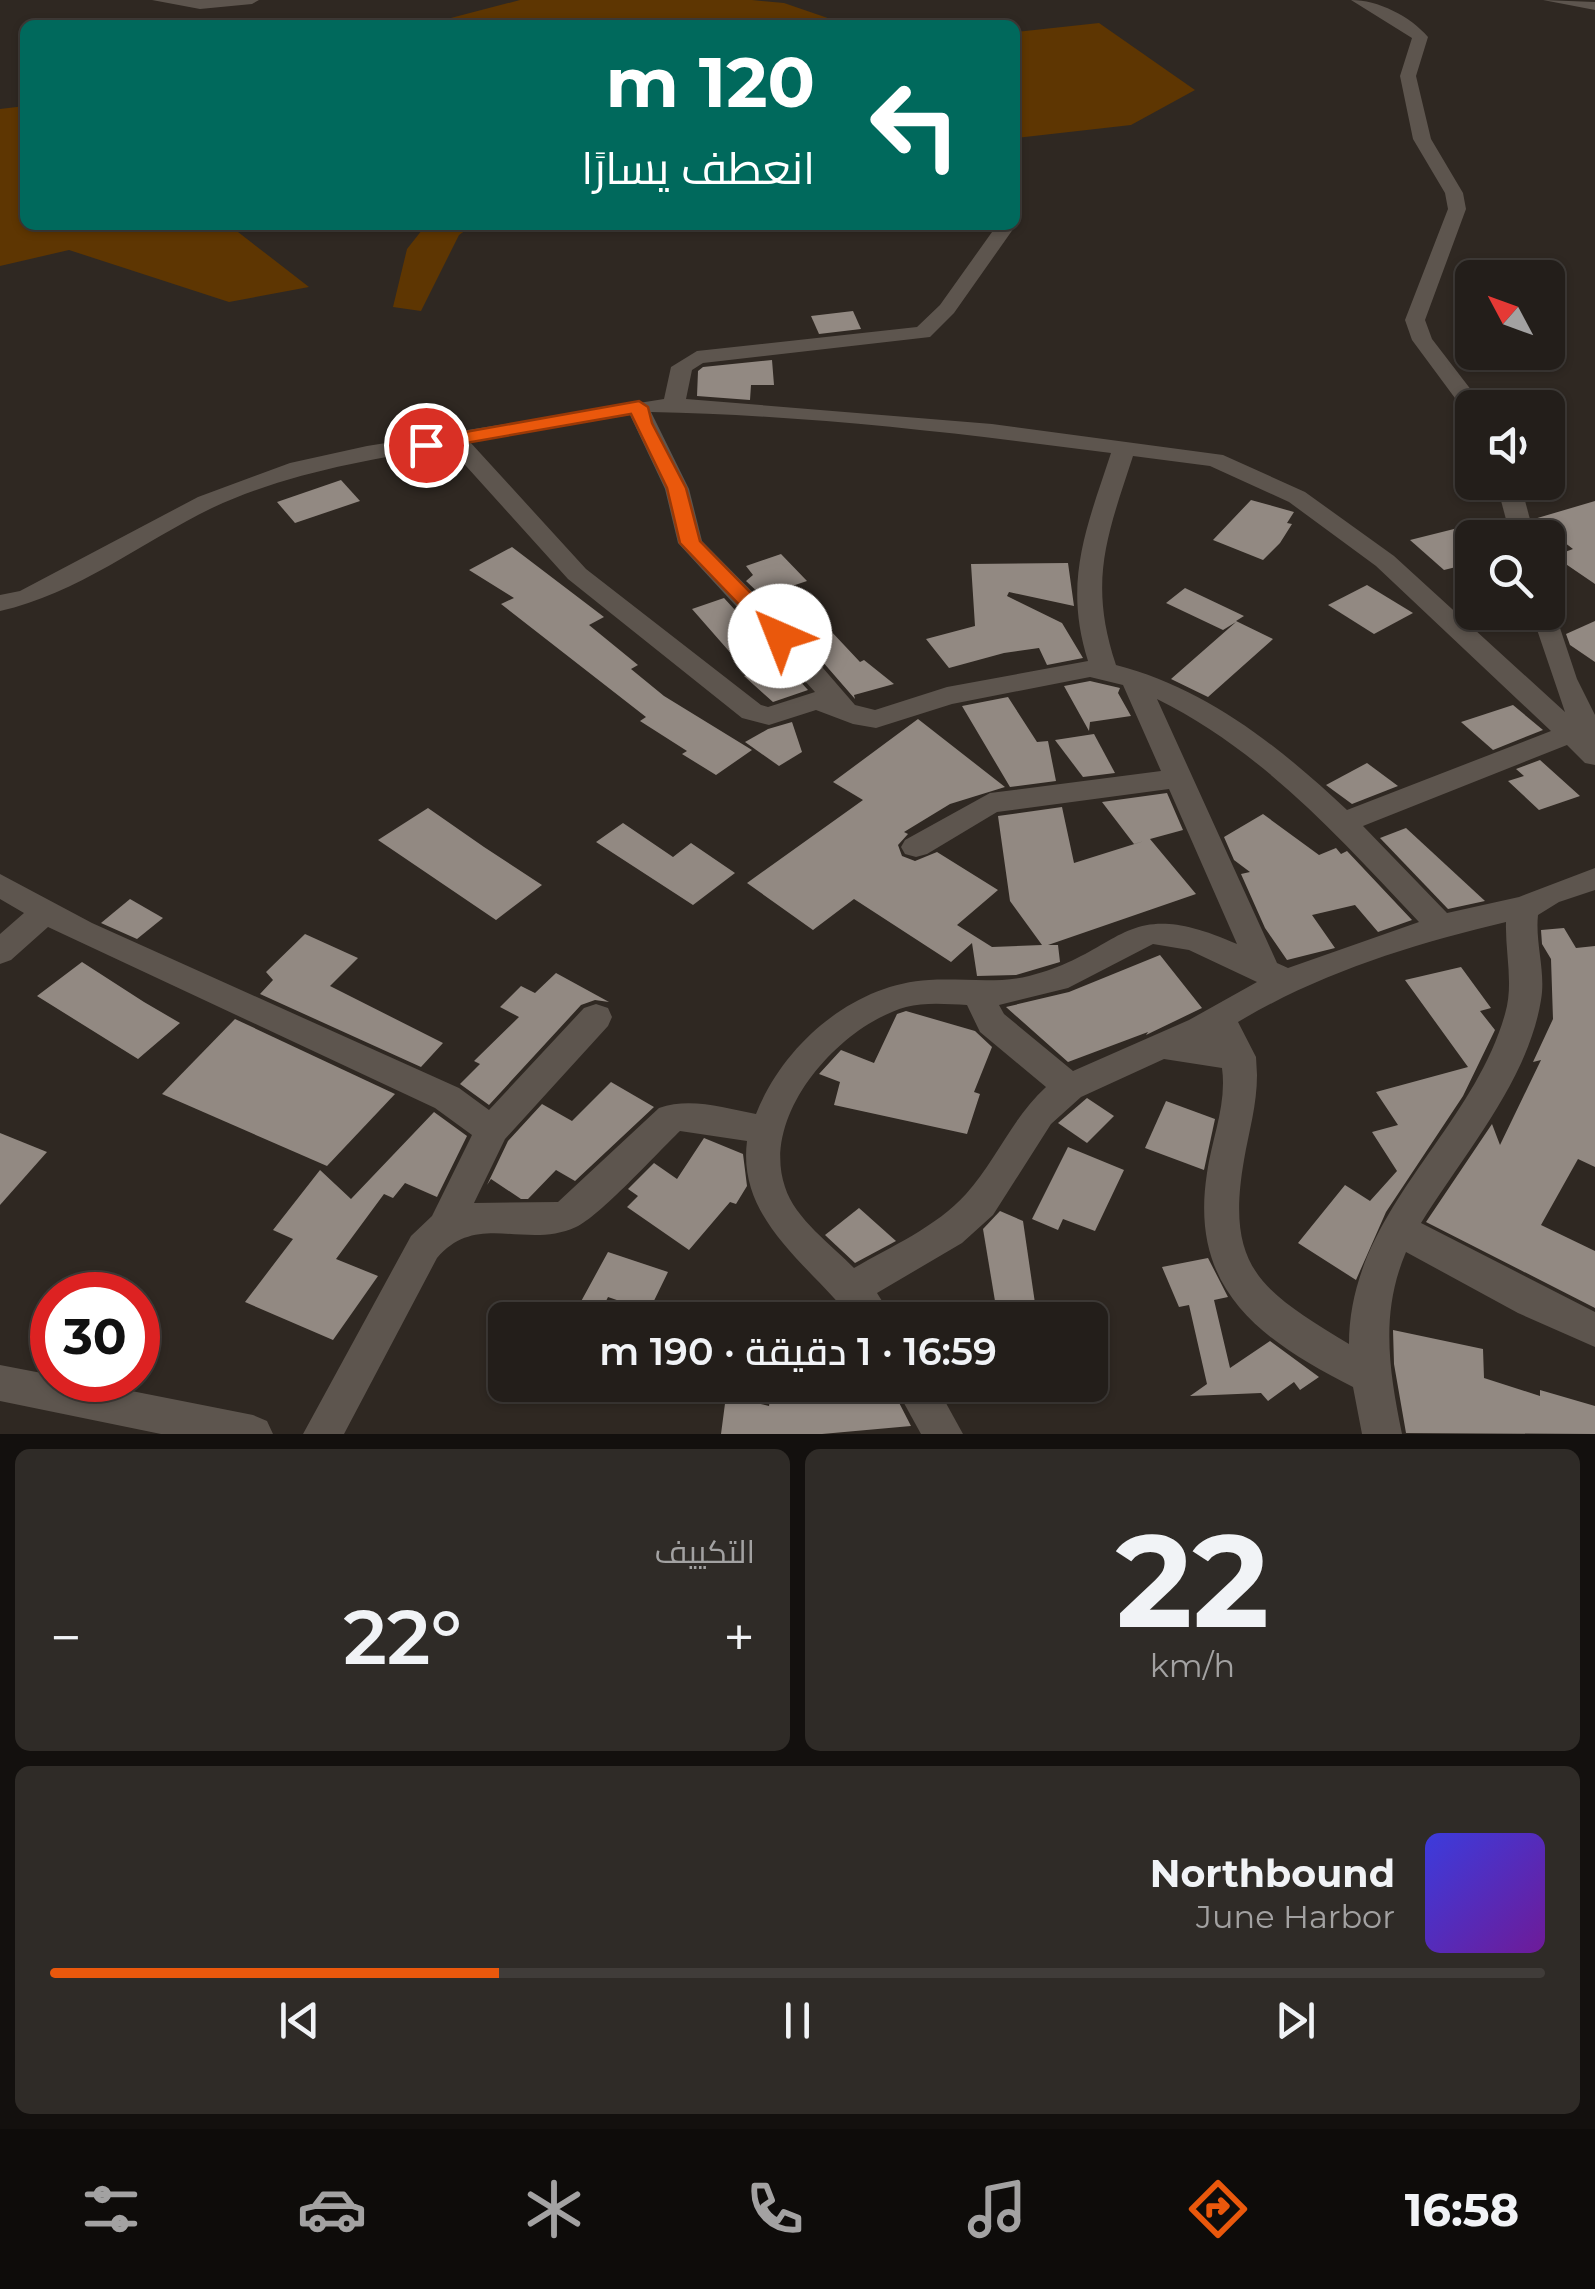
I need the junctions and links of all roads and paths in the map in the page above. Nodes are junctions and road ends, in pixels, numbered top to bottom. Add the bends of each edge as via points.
1 (159, 0) edge
2 (252, 0) edge
3 (1358, 0) edge
4 (1550, 0) edge
5 (209, 2) edge
6 (1595, 6) edge
7 (1003, 230) edge
8 (1460, 390) edge
9 (674, 405) junction
10 (639, 407) junction
11 (456, 440) junction
12 (1125, 446) junction
13 (0, 603) edge
14 (1550, 630) edge
15 (1104, 670) junction
16 (1134, 679) junction
17 (844, 710) junction
18 (1588, 738) edge
19 (1180, 778) junction
20 (1342, 823) junction
21 (916, 847) dead end
22 (1595, 878) edge
23 (0, 885) edge
24 (1528, 906) junction
25 (45, 912) junction
26 (1441, 926) junction
27 (0, 952) edge
28 (1276, 977) junction
29 (977, 992) junction
30 (596, 1018) dead end
31 (1219, 1020) junction
32 (1162, 1046) junction
33 (1239, 1057) junction
34 (1068, 1087) junction
35 (492, 1130) junction
36 (764, 1130) junction
37 (448, 1222) junction
38 (1398, 1228) junction
39 (852, 1289) junction
40 (862, 1302) edge
41 (1595, 1330) edge
42 (1371, 1376) junction
43 (0, 1383) edge
44 (924, 1402) edge
45 (254, 1434) edge
46 (323, 1434) edge
47 (943, 1434) edge
48 (1382, 1434) edge

1 - 5 street
2 - 5 street
3 - 8 street via 1420,37 1408,76 1422,139 1457,208 1414,320
4 - 6 street
7 - 9 street via 923,334 697,357 682,367
9 - 10 street
9 - 12 street
10 - 11 street
10 - 17 street via 677,488 690,543
11 - 13 street via 367,453 252,483 28,597
11 - 17 street via 577,574 752,712 769,716 817,700
12 - 15 street via 1088,588
12 - 18 street via 1214,460 1297,498 1385,561
14 - 18 street
15 - 16 street
15 - 17 street via 947,696 876,719
16 - 19 street
16 - 20 street via 1201,709 1254,744
18 - 20 street
19 - 21 street via 1005,800 977,809
19 - 28 street
20 - 26 street
22 - 24 street
23 - 25 street
24 - 26 street
24 - 38 street via 1520,925 1526,997 1506,1058
25 - 27 street
25 - 35 street via 447,1098
26 - 28 street
28 - 29 street via 1162,931 1025,990
28 - 31 street
29 - 34 street via 992,1023
29 - 36 street via 918,992 847,1022 805,1066
30 - 35 street
31 - 32 street
31 - 33 street
32 - 33 street
32 - 34 street
33 - 42 street via 1239,1111 1220,1197 1234,1274 1272,1313
34 - 39 street via 1038,1114 980,1204 949,1232
35 - 37 street
36 - 37 street via 671,1118 568,1215 549,1222
36 - 39 street via 760,1162 769,1196
37 - 46 street via 424,1246
38 - 41 street
38 - 42 street via 1371,1302
39 - 40 street
42 - 48 street
43 - 45 street
44 - 47 street

